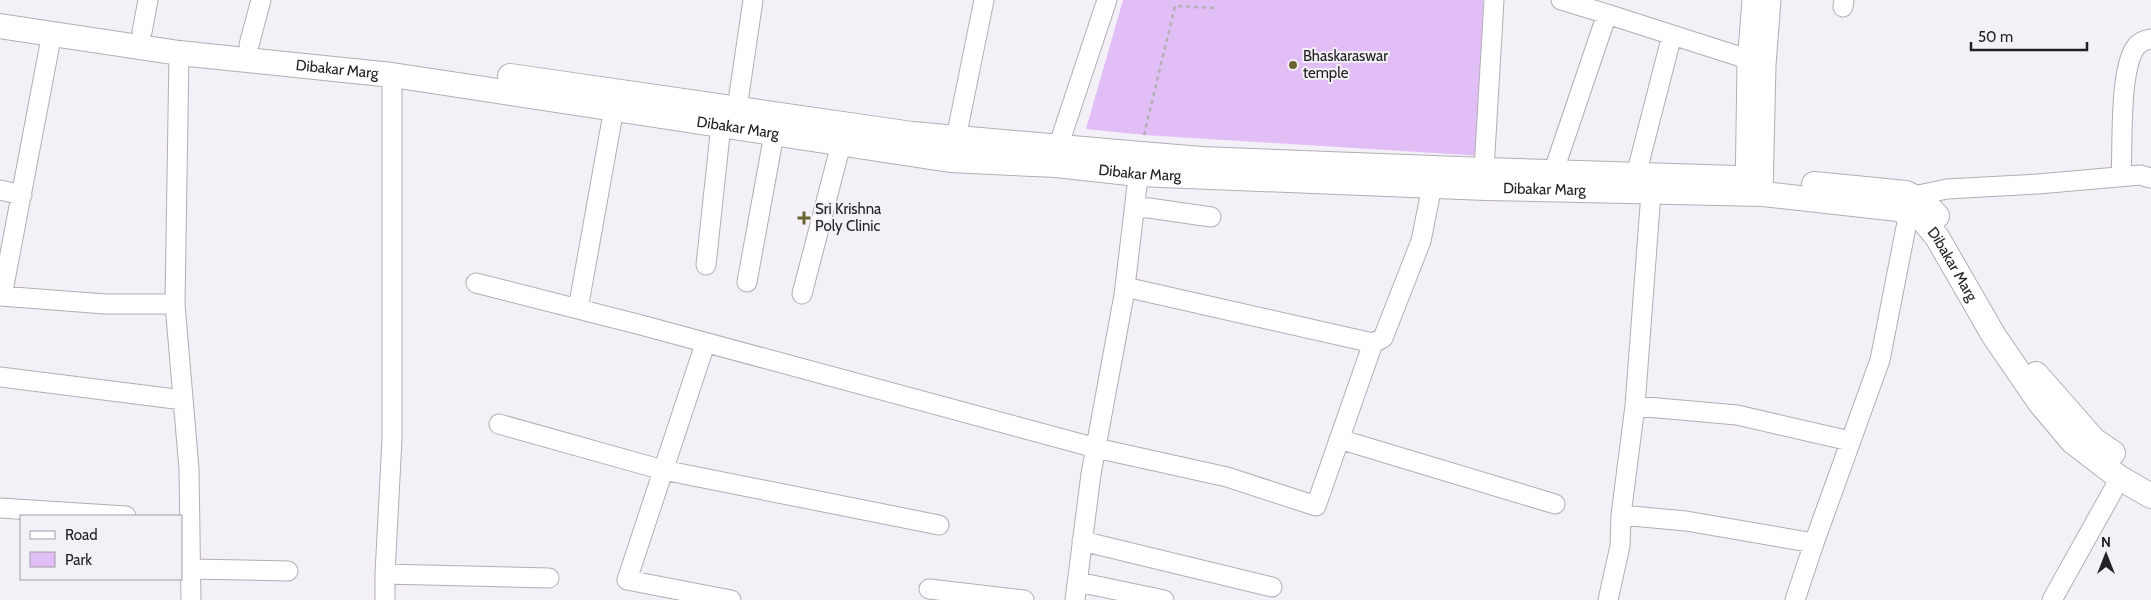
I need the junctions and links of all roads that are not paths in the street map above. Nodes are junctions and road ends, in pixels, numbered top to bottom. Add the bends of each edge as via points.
1 (148, 0) edge
2 (261, 0) edge
3 (753, 0) edge
4 (984, 0) edge
5 (1107, 0) edge
6 (1494, 0) edge
7 (1560, 0) edge
8 (1751, 2) edge
9 (1771, 2) edge
10 (0, 12) edge
11 (1607, 14) junction
12 (0, 26) edge
13 (52, 33) junction
14 (1672, 35) junction
15 (2151, 39) edge
16 (160, 42) junction
17 (249, 45) junction
18 (1747, 60) junction
19 (1766, 65) junction
20 (392, 75) junction
21 (614, 108) junction
22 (730, 121) junction
23 (774, 134) junction
24 (956, 138) junction
25 (841, 144) junction
26 (1058, 147) junction
27 (1140, 164) junction
28 (1484, 170) junction
29 (1554, 172) junction
30 (1636, 175) junction
31 (2121, 176) junction
32 (2151, 178) edge
33 (1432, 186) junction
34 (1754, 187) junction
35 (0, 190) edge
36 (1651, 193) junction
37 (22, 195) junction
38 (1912, 204) junction
39 (1134, 208) junction
40 (1211, 217) dead end
41 (706, 266) dead end
42 (747, 282) dead end
43 (476, 283) dead end
44 (1125, 287) junction
45 (802, 294) dead end
46 (1, 296) edge
47 (175, 304) junction
48 (578, 309) junction
49 (1373, 343) junction
50 (705, 344) junction
51 (0, 377) edge
52 (183, 400) junction
53 (1635, 406) junction
54 (499, 424) dead end
55 (1339, 439) junction
56 (1850, 441) junction
57 (1096, 448) junction
58 (663, 470) junction
59 (2120, 478) junction
60 (2151, 480) edge
61 (2151, 496) edge
62 (1555, 504) dead end
63 (0, 508) edge
64 (110, 515) edge
65 (1621, 515) junction
66 (185, 522) edge
67 (940, 525) dead end
68 (1082, 541) junction
69 (1814, 543) junction
70 (190, 569) junction
71 (288, 571) dead end
72 (385, 574) junction
73 (549, 578) dead end
74 (1272, 587) dead end
75 (929, 589) dead end
76 (1076, 591) edge
77 (664, 593) edge
78 (191, 600) edge
79 (385, 600) edge
80 (731, 600) edge
81 (1024, 600) edge
82 (1164, 600) edge
83 (1608, 600) edge
84 (1795, 600) edge
85 (2052, 600) edge

1 - 16 street
2 - 17 street
3 - 22 street
4 - 24 street
5 - 26 street
6 - 28 street
7 - 11 street
8 - 9 street
8 - 18 street
9 - 19 street
10 - 16 main road, Dibakar Marg
11 - 14 street
11 - 29 street
12 - 13 main road, Dibakar Marg
13 - 16 main road, Dibakar Marg
13 - 37 street
14 - 18 street
14 - 30 street
15 - 31 street via 2143,40 2136,47 2126,77
16 - 17 main road, Dibakar Marg
16 - 20 main road, Dibakar Marg
16 - 47 street
17 - 22 main road, Dibakar Marg via 449,68
18 - 19 street
18 - 34 street
19 - 34 street
20 - 21 main road, Dibakar Marg
20 - 72 street via 392,439
21 - 22 main road, Dibakar Marg
21 - 48 street
22 - 23 main road, Dibakar Marg
22 - 24 main road, Dibakar Marg
22 - 41 street
23 - 25 main road, Dibakar Marg
23 - 42 street
24 - 26 main road, Dibakar Marg
25 - 27 main road, Dibakar Marg via 950,160 1056,165
25 - 45 street
26 - 27 main road, Dibakar Marg
27 - 28 main road, Dibakar Marg via 1202,159
27 - 33 main road, Dibakar Marg
27 - 39 street
28 - 29 main road, Dibakar Marg
29 - 30 main road, Dibakar Marg
30 - 34 main road, Dibakar Marg
31 - 32 street
31 - 38 street via 1947,189
33 - 36 main road, Dibakar Marg
33 - 49 street via 1420,240 1383,338
34 - 36 main road, Dibakar Marg
34 - 38 main road, Dibakar Marg via 1898,209
35 - 37 street
36 - 53 street
37 - 46 street
38 - 56 street via 1880,360
38 - 59 main road, Dibakar Marg via 1937,237 1994,336 2040,403 2073,442
38 - 60 main road, Dibakar Marg via 1923,201 1937,216 2003,328 2035,373 2094,440
39 - 40 street
39 - 44 street
43 - 48 street
44 - 49 street
44 - 57 street
46 - 47 street via 105,304
47 - 52 street
48 - 50 street
49 - 55 street
50 - 57 street
50 - 58 street
51 - 52 street
52 - 66 street via 189,469
53 - 56 street via 1737,415
53 - 65 street
54 - 58 street
55 - 57 street via 1316,506 1227,477
55 - 62 street
56 - 69 street
57 - 68 street
58 - 67 street
58 - 77 street via 627,580
59 - 61 main road, Dibakar Marg
59 - 85 street
63 - 64 street
65 - 69 street via 1686,521
65 - 83 street via 1620,546
66 - 70 street
68 - 74 street
68 - 76 street
69 - 84 street
70 - 71 street
70 - 78 street
72 - 73 street
72 - 79 street
75 - 81 street
76 - 82 street
77 - 80 street

